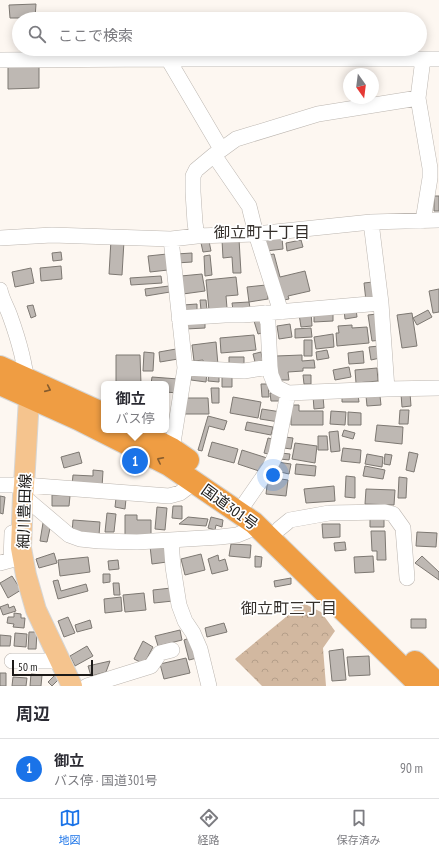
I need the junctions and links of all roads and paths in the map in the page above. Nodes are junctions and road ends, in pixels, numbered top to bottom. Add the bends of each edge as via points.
1 (168, 58) junction
2 (423, 58) junction
3 (439, 58) edge
4 (0, 60) edge
5 (418, 98) junction
6 (218, 152) junction
7 (439, 220) edge
8 (423, 221) junction
9 (371, 222) junction
10 (256, 234) junction
11 (197, 236) junction
12 (0, 238) edge
13 (170, 239) junction
14 (0, 290) edge
15 (381, 303) junction
16 (280, 312) junction
17 (265, 313) junction
18 (179, 318) junction
19 (0, 367) edge
20 (270, 367) junction
21 (185, 368) junction
22 (0, 384) edge
23 (439, 388) edge
24 (28, 389) junction
25 (387, 389) junction
26 (288, 393) junction
27 (101, 413) edge
28 (101, 430) edge
29 (106, 433) edge
30 (141, 433) edge
31 (172, 449) junction
32 (195, 482) junction
33 (0, 485) edge
34 (23, 496) junction
35 (245, 503) junction
36 (254, 523) junction
37 (279, 529) junction
38 (171, 541) junction
39 (1, 564) edge
40 (407, 578) dead end
41 (172, 650) dead end
42 (12, 661) dead end
43 (60, 661) junction
44 (439, 685) edge
45 (72, 686) edge
46 (87, 686) edge
47 (209, 686) edge
48 (421, 686) edge

1 - 2 street
1 - 4 street
1 - 6 street
2 - 3 street
2 - 5 street
5 - 6 street via 318,114 236,139
5 - 8 street via 430,168
6 - 10 street via 249,206
6 - 11 street via 196,170 193,176
7 - 8 street
8 - 9 street
9 - 10 street
9 - 15 street
10 - 11 street
10 - 16 street
11 - 13 street
12 - 13 street via 52,235
13 - 18 street
14 - 24 street via 21,351
15 - 16 street
15 - 25 street
16 - 17 street
17 - 18 street
17 - 20 street via 268,323
18 - 21 street
19 - 24 highway, 国道301号
20 - 21 street via 244,371
20 - 26 street via 276,387
21 - 31 street
22 - 24 highway, 国道301号
23 - 25 street
24 -> 27 highway, 国道301号
28 -> 24 highway, 国道301号
24 - 34 main road, 細川豊田線
25 - 26 street
26 - 35 street via 276,454
32 -> 29 highway, 国道301号 via 162,461
30 - 31 highway, 国道301号
31 - 35 highway, 国道301号
32 - 34 street via 180,493 170,496
32 - 36 highway, 国道301号
33 - 34 street
34 - 38 street via 69,535 80,539
34 - 39 street via 13,510 11,560
34 - 43 main road, 細川豊田線 via 21,548 26,575 36,610
35 - 37 highway, 国道301号
36 - 38 street via 237,535
36 - 48 highway, 国道301号
37 - 40 street via 290,520 329,514 393,514 403,528
37 - 44 highway, 国道301号
38 - 47 street via 179,605 200,649
41 - 46 street via 160,652 151,666
42 - 43 street
43 - 45 main road, 細川豊田線

